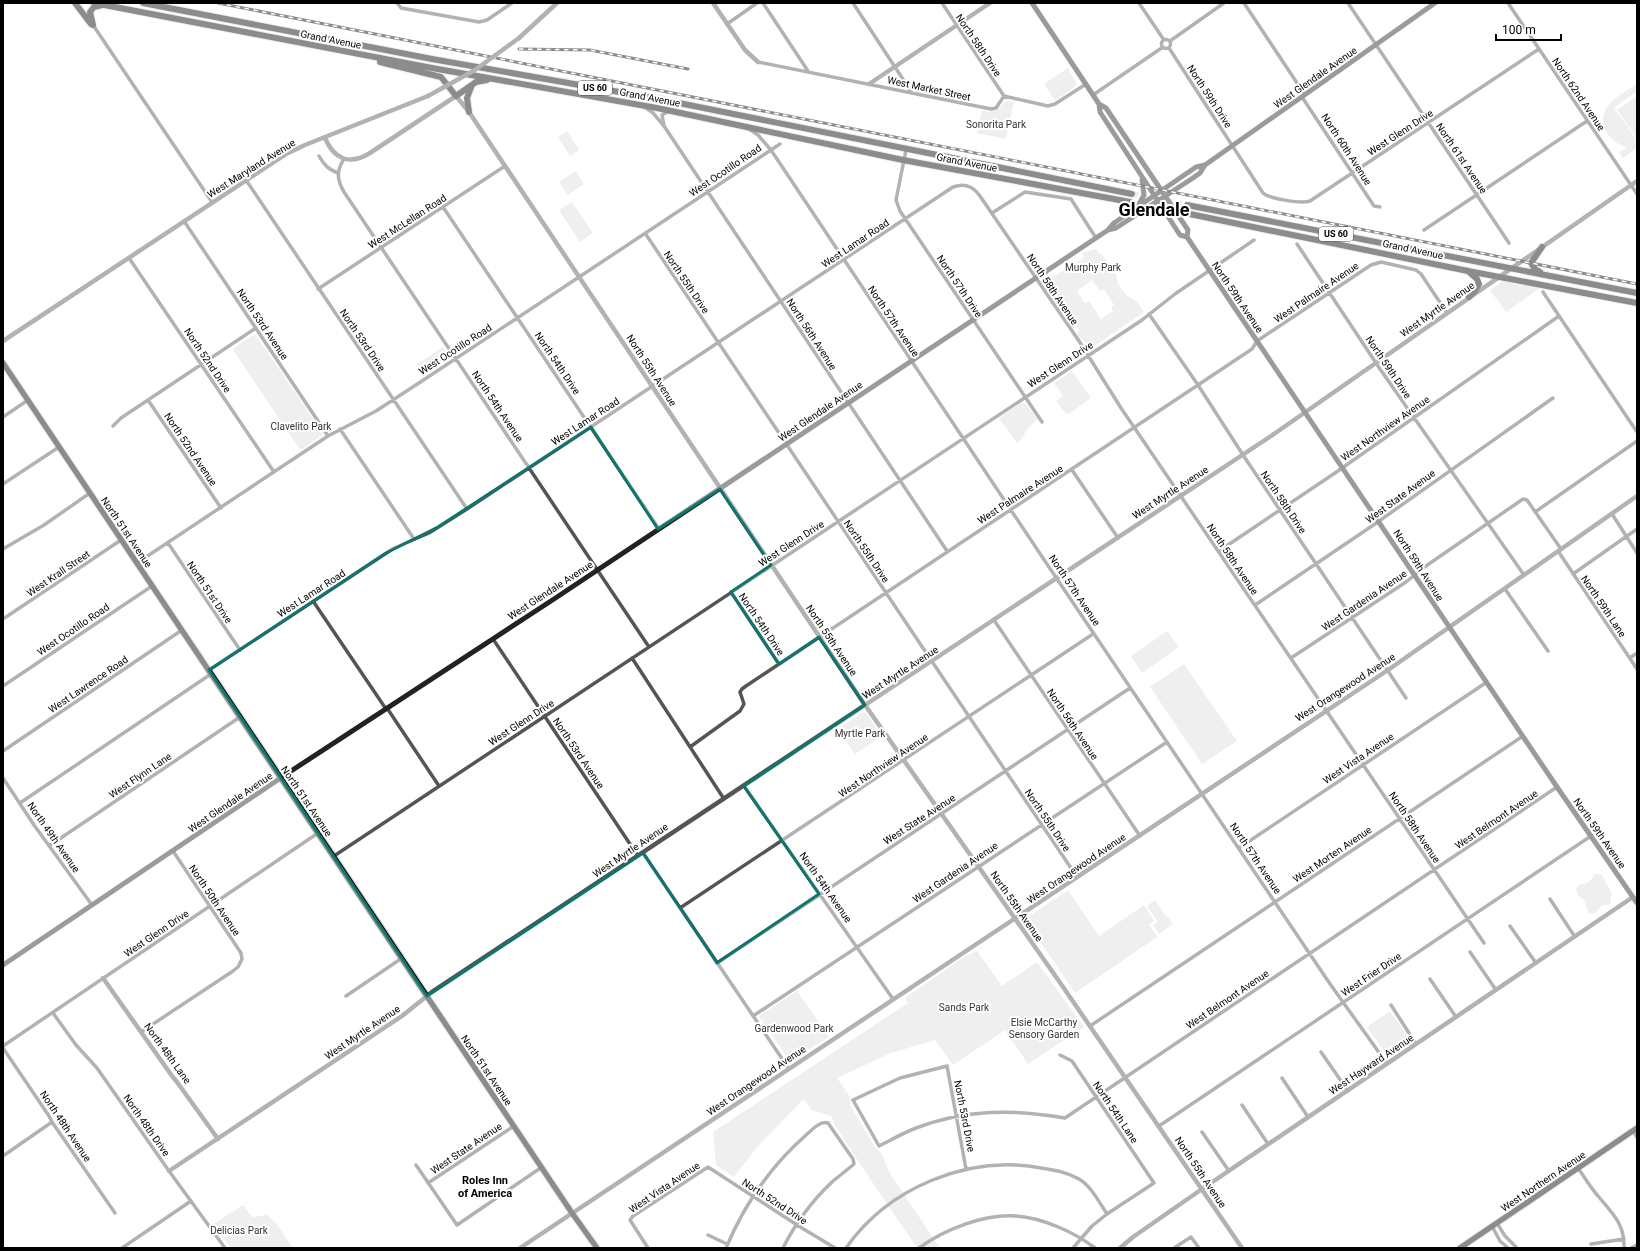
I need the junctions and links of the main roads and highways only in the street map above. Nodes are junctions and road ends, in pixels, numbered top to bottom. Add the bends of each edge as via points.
1 (75, 3) edge
2 (94, 3) edge
3 (143, 3) edge
4 (1032, 3) edge
5 (1435, 3) edge
6 (104, 5) junction
7 (81, 6) edge
8 (272, 28) junction
9 (240, 31) junction
10 (355, 53) junction
11 (496, 80) junction
12 (472, 85) junction
13 (1099, 104) junction
14 (469, 112) road end
15 (1205, 165) junction
16 (1136, 166) junction
17 (1162, 190) junction
18 (1132, 194) tunnel mouth
19 (1155, 195) junction
20 (1165, 196) junction
21 (1158, 200) junction
22 (1130, 202) tunnel mouth
23 (1187, 205) tunnel mouth
24 (1137, 207) junction
25 (1185, 213) tunnel mouth
26 (1108, 230) junction
27 (1187, 237) junction
28 (1542, 247) road end
29 (1468, 271) junction
30 (1551, 275) junction
31 (1637, 293) edge
32 (1470, 297) road end
33 (1637, 303) edge
34 (3, 363) edge
35 (281, 778) junction
36 (1637, 903) edge
37 (3, 965) edge
38 (1635, 1130) edge
39 (597, 1248) edge
40 (1460, 1248) edge

1 - 7 highway
2 - 6 highway, Grand Avenue / US 60
3 - 8 highway, Grand Avenue / US 60
4 - 13 main road, North 59th Avenue
5 - 15 main road, West Glendale Avenue
6 - 7 highway via 94,7 90,12 93,25 88,21
6 - 9 highway, Grand Avenue / US 60
8 - 9 highway via 267,31 247,28
8 - 18 highway, Grand Avenue / US 60 via 659,99
9 - 10 highway, Grand Avenue / US 60
10 - 11 highway, Grand Avenue / US 60
10 - 12 highway via 441,77 456,96
11 - 12 highway
11 - 22 highway, Grand Avenue / US 60 via 672,111 904,160
12 - 14 highway via 467,98
13 - 16 main road, North 59th Avenue via 1100,112
13 - 17 main road, North 59th Avenue via 1106,108
15 - 17 main road, West Glendale Avenue via 1196,167
15 - 20 main road, West Glendale Avenue via 1200,173
16 - 19 main road, North 59th Avenue
16 - 24 main road via 1144,191
17 - 19 main road, West Glendale Avenue
17 - 20 main road, North 59th Avenue
19 - 21 main road, North 59th Avenue
19 - 24 main road, West Glendale Avenue
20 - 21 main road, West Glendale Avenue
20 - 27 main road, North 59th Avenue via 1188,230
21 - 26 main road, West Glendale Avenue via 1116,228
21 - 27 main road, North 59th Avenue via 1180,235
23 - 30 highway, Grand Avenue / US 60
24 - 26 main road, West Glendale Avenue
25 - 29 highway, Grand Avenue / US 60
26 - 35 main road, West Glendale Avenue
27 - 36 main road, North 59th Avenue
28 - 30 highway via 1531,263 1537,270
29 - 32 highway via 1479,284
29 - 33 highway, Grand Avenue / US 60
30 - 31 highway, Grand Avenue / US 60
34 - 35 main road, North 51st Avenue
35 - 37 main road, West Glendale Avenue
35 - 39 main road, North 51st Avenue
38 - 40 main road, West Northern Avenue

